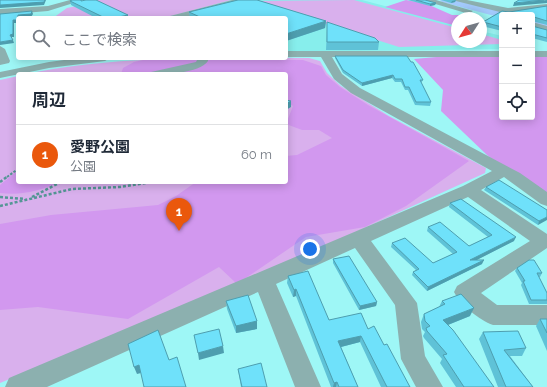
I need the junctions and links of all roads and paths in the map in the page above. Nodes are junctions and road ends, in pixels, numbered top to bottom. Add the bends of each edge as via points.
1 (79, 0) edge
2 (241, 0) edge
3 (426, 0) edge
4 (491, 0) edge
5 (5, 2) edge
6 (55, 3) edge
7 (474, 3) junction
8 (457, 5) edge
9 (547, 6) edge
10 (531, 8) junction
11 (547, 14) edge
12 (181, 16) edge
13 (499, 17) edge
14 (535, 26) edge
15 (547, 29) edge
16 (0, 49) edge
17 (288, 54) edge
18 (325, 54) junction
19 (499, 54) edge
20 (535, 54) edge
21 (547, 54) edge
22 (89, 60) edge
23 (204, 60) edge
24 (0, 62) edge
25 (163, 72) edge
26 (0, 75) edge
27 (16, 170) edge
28 (504, 171) junction
29 (0, 182) edge
30 (57, 184) edge
31 (140, 184) edge
32 (469, 190) junction
33 (0, 197) edge
34 (27, 199) junction
35 (547, 200) edge
36 (0, 206) edge
37 (358, 238) junction
38 (264, 281) junction
39 (547, 315) edge
40 (18, 387) edge
41 (308, 387) edge
42 (430, 387) edge

1 - 6 street
2 - 12 street
3 - 8 street
4 - 7 street
5 - 6 street via 0,12
7 - 8 street
7 - 10 street via 508,12
8 - 13 street
9 - 10 street
10 - 11 street
14 - 15 street
16 - 24 street via 5,61
17 - 18 street
18 - 19 street
18 - 28 street via 334,74 348,86
20 - 21 street
22 - 26 street
23 - 25 street via 200,64
27 - 29 path
28 - 32 street
28 - 35 street
30 - 34 path
31 - 34 path via 72,189
32 - 37 street
32 - 39 street via 544,241 465,292 493,315
33 - 34 path
34 - 36 path
37 - 38 street
37 - 42 street via 406,303 413,359
38 - 40 street
38 - 41 street

